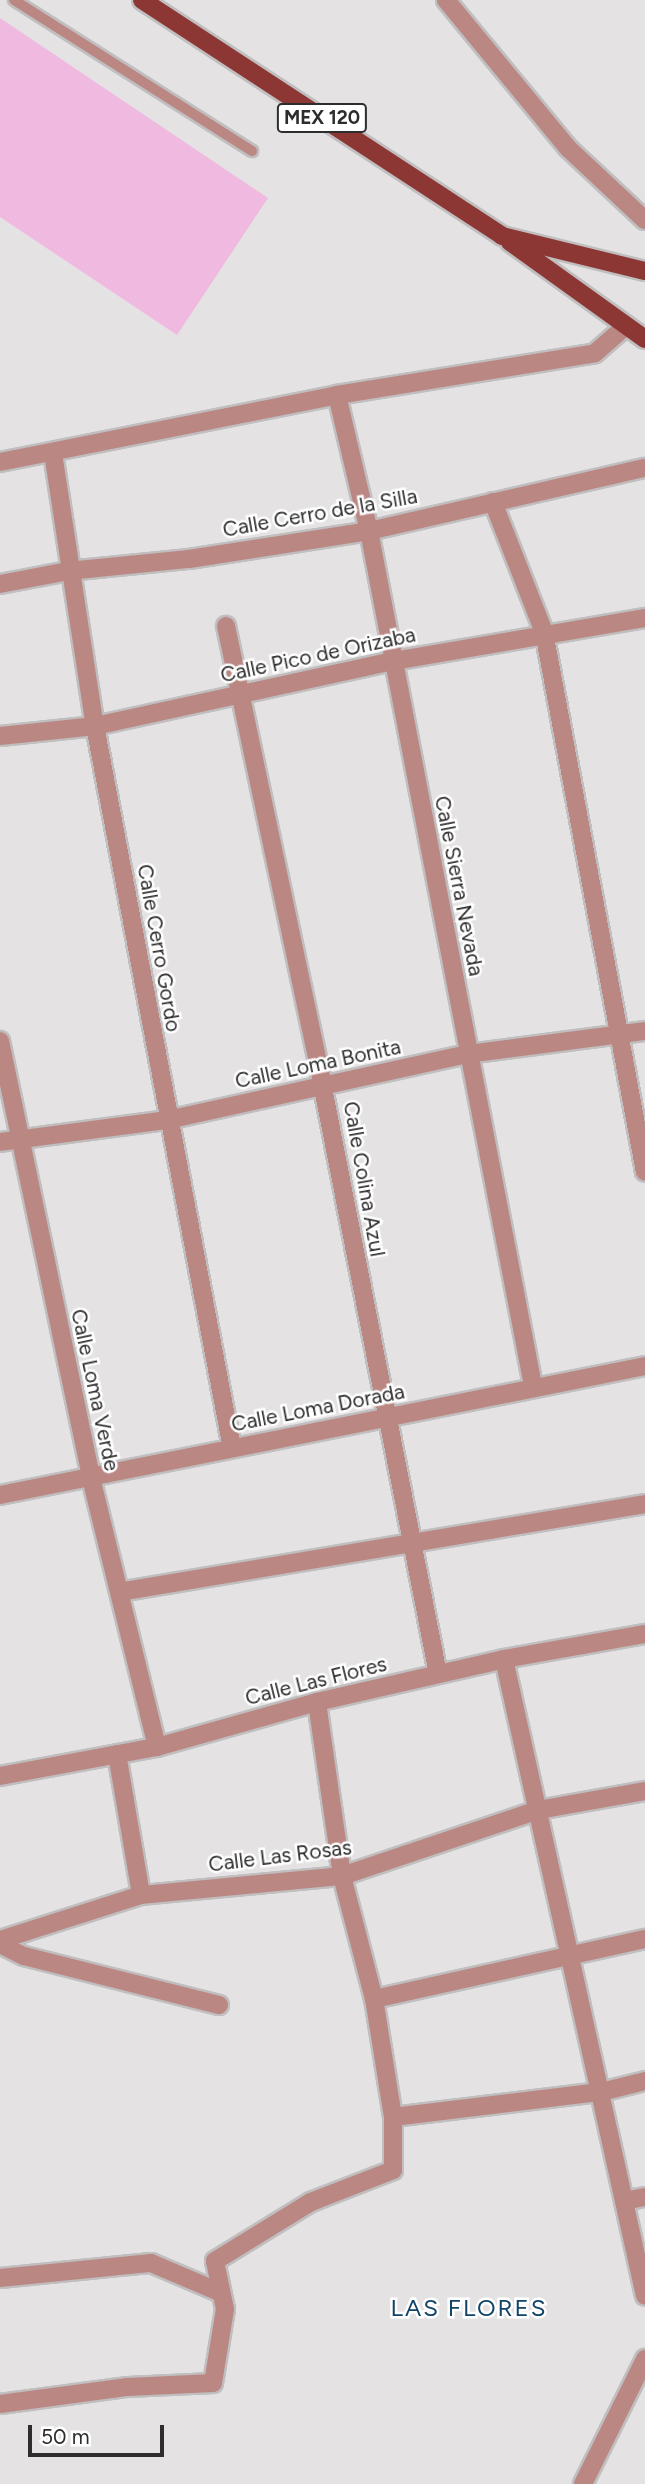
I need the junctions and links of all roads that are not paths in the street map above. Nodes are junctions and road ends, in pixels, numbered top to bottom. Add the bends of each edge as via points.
1 (14, 0) edge
2 (142, 0) edge
3 (446, 0) edge
4 (252, 151) dead end
5 (645, 220) edge
6 (502, 236) junction
7 (645, 271) edge
8 (626, 326) junction
9 (645, 339) edge
10 (337, 395) junction
11 (53, 453) junction
12 (0, 462) edge
13 (645, 468) edge
14 (493, 502) junction
15 (369, 531) junction
16 (68, 571) junction
17 (0, 584) edge
18 (645, 618) edge
19 (226, 626) dead end
20 (544, 632) junction
21 (393, 661) junction
22 (244, 694) junction
23 (95, 726) junction
24 (0, 736) edge
25 (645, 1031) edge
26 (620, 1037) junction
27 (0, 1041) edge
28 (468, 1054) junction
29 (323, 1088) junction
30 (167, 1119) junction
31 (8, 1141) edge
32 (645, 1172) edge
33 (645, 1366) edge
34 (533, 1386) junction
35 (385, 1419) junction
36 (232, 1448) junction
37 (91, 1478) junction
38 (0, 1495) edge
39 (645, 1504) edge
40 (410, 1547) junction
41 (119, 1592) junction
42 (645, 1634) edge
43 (504, 1659) junction
44 (438, 1674) junction
45 (317, 1702) junction
46 (157, 1747) junction
47 (117, 1754) junction
48 (0, 1776) edge
49 (645, 1791) edge
50 (538, 1810) junction
51 (342, 1875) junction
52 (141, 1895) junction
53 (645, 1938) edge
54 (0, 1942) edge
55 (572, 1956) junction
56 (374, 1999) junction
57 (219, 2005) dead end
58 (645, 2081) edge
59 (601, 2092) junction
60 (393, 2117) junction
61 (645, 2197) edge
62 (624, 2200) junction
63 (0, 2277) edge
64 (219, 2292) junction
65 (645, 2296) edge
66 (645, 2359) edge
67 (0, 2404) edge
68 (583, 2484) edge

1 - 4 lane
2 - 6 main road, MEX 120
3 - 5 street via 569,149
6 - 7 main road, MEX 120
6 - 8 main road
8 - 9 main road
8 - 10 street via 594,353
10 - 11 street
10 - 15 street, Calle Sierra Nevada
11 - 12 street
11 - 16 street, Calle Cerro Gordo
13 - 14 street, Calle Cerro de la Silla
14 - 15 street, Calle Cerro de la Silla
14 - 20 street via 518,576
15 - 16 street, Calle Cerro de la Silla via 189,559
15 - 21 street, Calle Sierra Nevada
16 - 17 street, Calle Cerro de la Silla
16 - 23 street, Calle Cerro Gordo
18 - 20 street, Calle Pico de Orizaba
19 - 22 street, Calle Colina Azul
20 - 21 street, Calle Pico de Orizaba
20 - 26 street
21 - 22 street, Calle Pico de Orizaba
21 - 28 street, Calle Sierra Nevada
22 - 23 street, Calle Pico de Orizaba
22 - 29 street, Calle Colina Azul
23 - 24 street, Calle Pico de Orizaba
23 - 30 street, Calle Cerro Gordo
25 - 26 street, Calle Loma Bonita
26 - 28 street, Calle Loma Bonita
26 - 32 street
27 - 31 street, Calle Loma Verde
28 - 29 street, Calle Loma Bonita
28 - 34 street, Calle Sierra Nevada
29 - 30 street, Calle Loma Bonita
29 - 35 street, Calle Colina Azul
30 - 31 street, Calle Loma Bonita
30 - 36 street, Calle Cerro Gordo
31 - 37 street, Calle Loma Verde
33 - 34 street, Calle Loma Dorada
34 - 35 street, Calle Loma Dorada
35 - 36 street, Calle Loma Dorada
35 - 40 street, Calle Colina Azul
36 - 37 street, Calle Loma Dorada
37 - 38 street, Calle Loma Dorada
37 - 41 street, Calle Loma Verde
39 - 40 street
40 - 41 street
40 - 44 street, Calle Colina Azul
41 - 46 street, Calle Loma Verde
42 - 43 street, Calle Las Flores
43 - 44 street, Calle Las Flores
43 - 50 street
44 - 45 street, Calle Las Flores
45 - 46 street, Calle Las Flores
45 - 51 street
46 - 47 street, Calle Las Flores
47 - 48 street, Calle Las Flores
47 - 52 street
49 - 50 street, Calle Las Rosas
50 - 51 street, Calle Las Rosas
50 - 55 street
51 - 52 street, Calle Las Rosas
51 - 56 street
52 - 54 street, Calle Las Rosas
53 - 55 street
54 - 57 street via 24,1956
55 - 56 street
55 - 59 street
56 - 60 street
58 - 59 street
59 - 60 street
59 - 62 street
60 - 64 street via 393,2170 311,2202 215,2261
61 - 62 street
62 - 65 street
63 - 64 street via 151,2263
64 - 67 street via 225,2309 213,2383 128,2387
66 - 68 street

